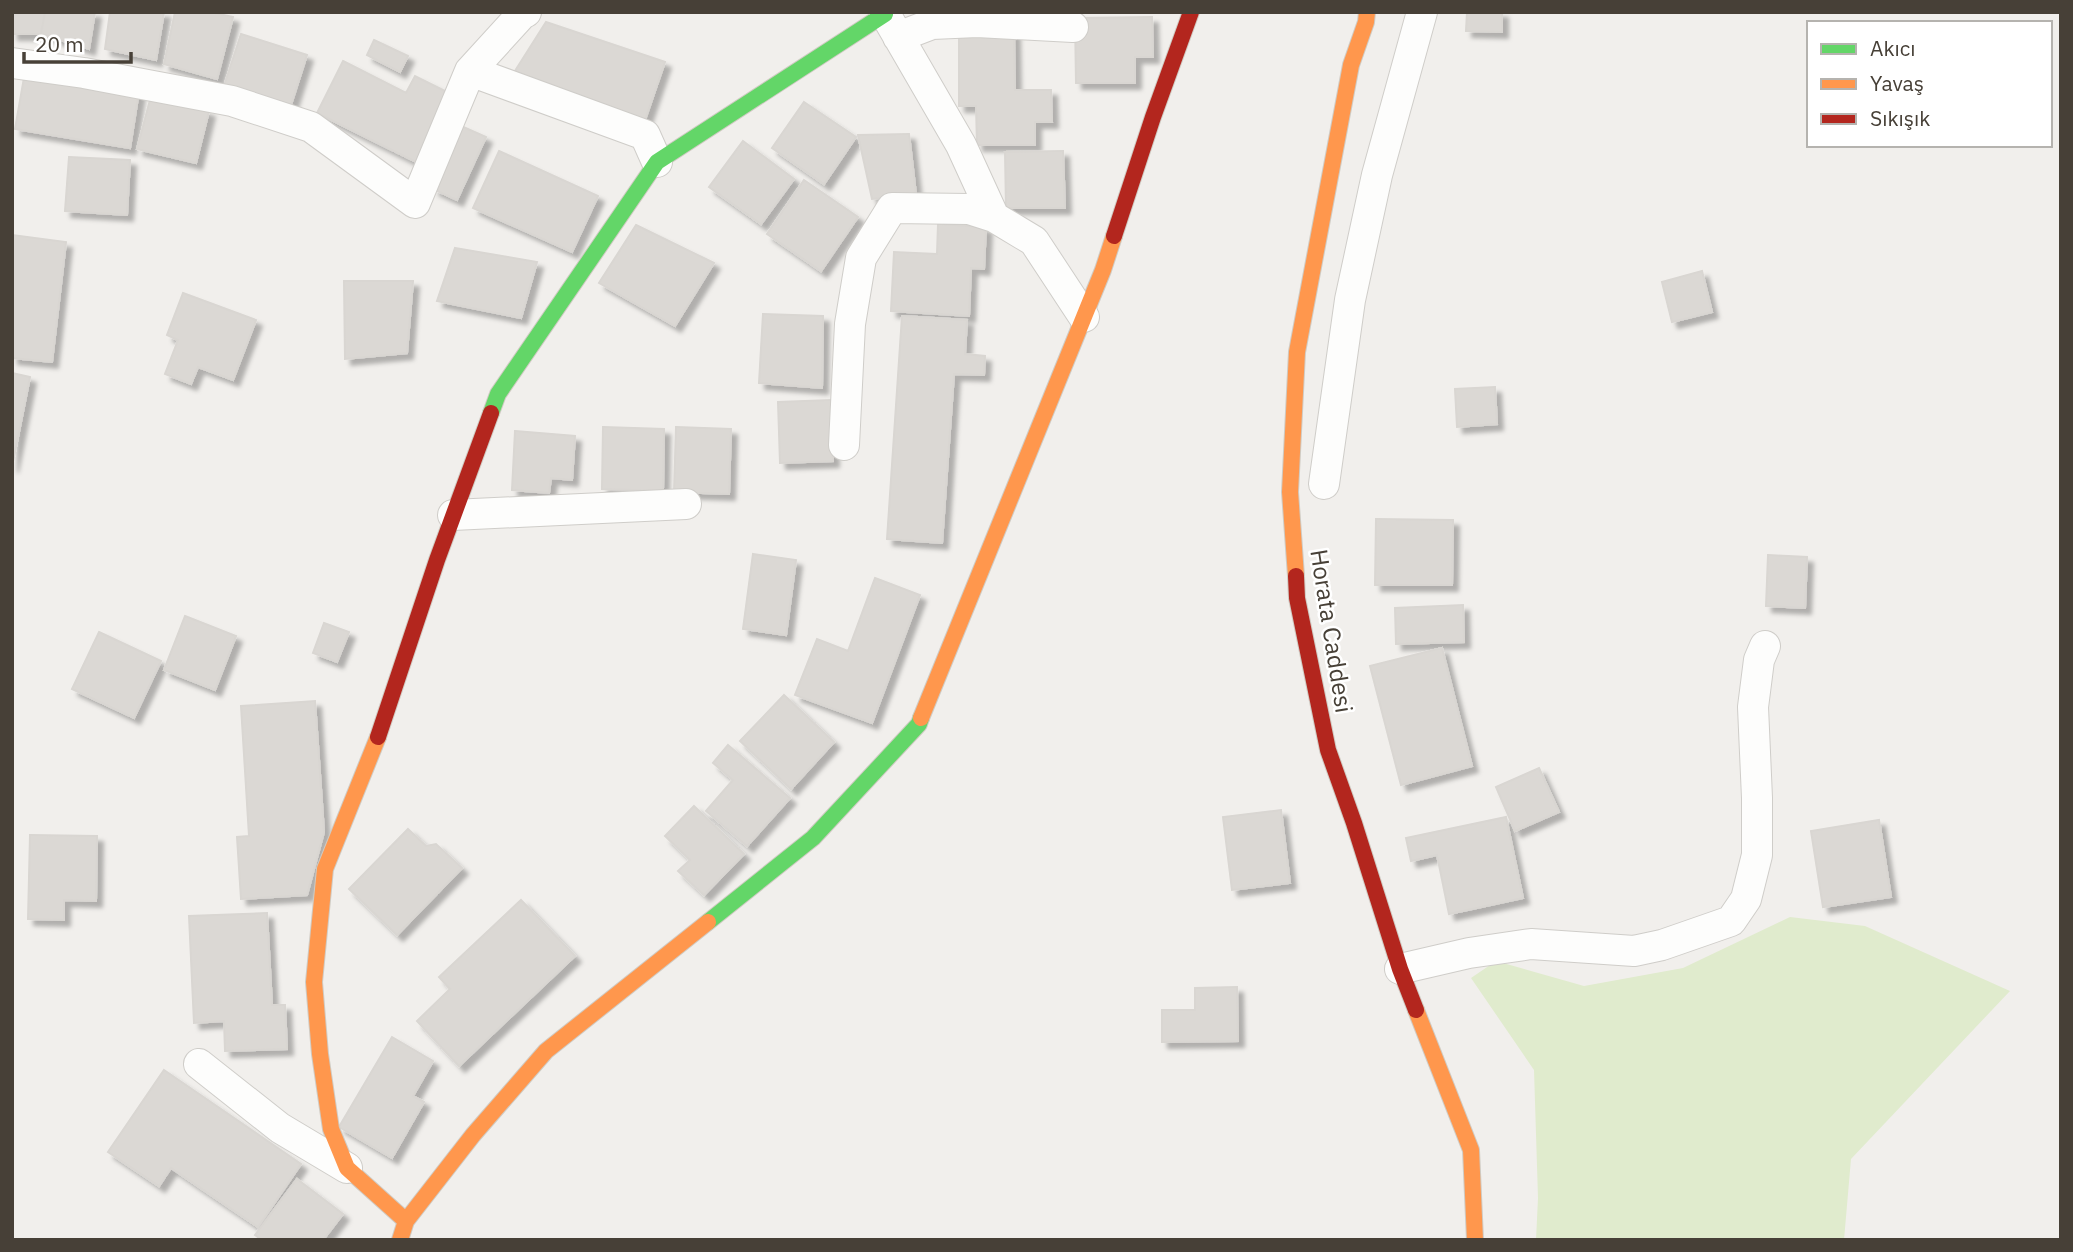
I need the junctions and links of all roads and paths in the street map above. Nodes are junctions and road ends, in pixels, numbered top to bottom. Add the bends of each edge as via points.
1 (526, 12) edge
2 (1191, 12) edge
3 (1367, 12) edge
4 (1422, 12) edge
5 (889, 21) edge
6 (1073, 27) dead end
7 (12, 63) edge
8 (470, 71) junction
9 (657, 162) junction
10 (994, 216) junction
11 (1084, 317) junction
12 (844, 445) dead end
13 (1324, 484) dead end
14 (686, 504) dead end
15 (453, 515) junction
16 (1765, 646) dead end
17 (1400, 969) junction
18 (199, 1065) dead end
19 (347, 1168) junction
20 (406, 1221) junction
21 (400, 1240) edge
22 (1475, 1240) edge

1 - 8 street
2 - 11 street
3 - 17 street, Horata Caddesi via 1351,65 1297,352 1290,492 1297,598 1328,750
4 - 13 street via 1377,175 1350,300
5 - 6 street
5 - 9 street
5 - 10 street via 961,145
7 - 8 street via 232,101 311,127 415,203
8 - 9 street via 645,135
9 - 15 street via 498,394
10 - 11 street via 1034,241
10 - 12 street via 969,209 892,208 861,258 850,324
11 - 20 street via 919,724 813,838 546,1051
14 - 15 street
15 - 19 street via 382,728 325,869 314,982 331,1129
16 - 17 street via 1753,707 1757,855 1746,899 1731,921 1634,951 1531,944
17 - 22 street, Horata Caddesi via 1471,1150
18 - 19 street via 280,1128
19 - 20 street
20 - 21 street

